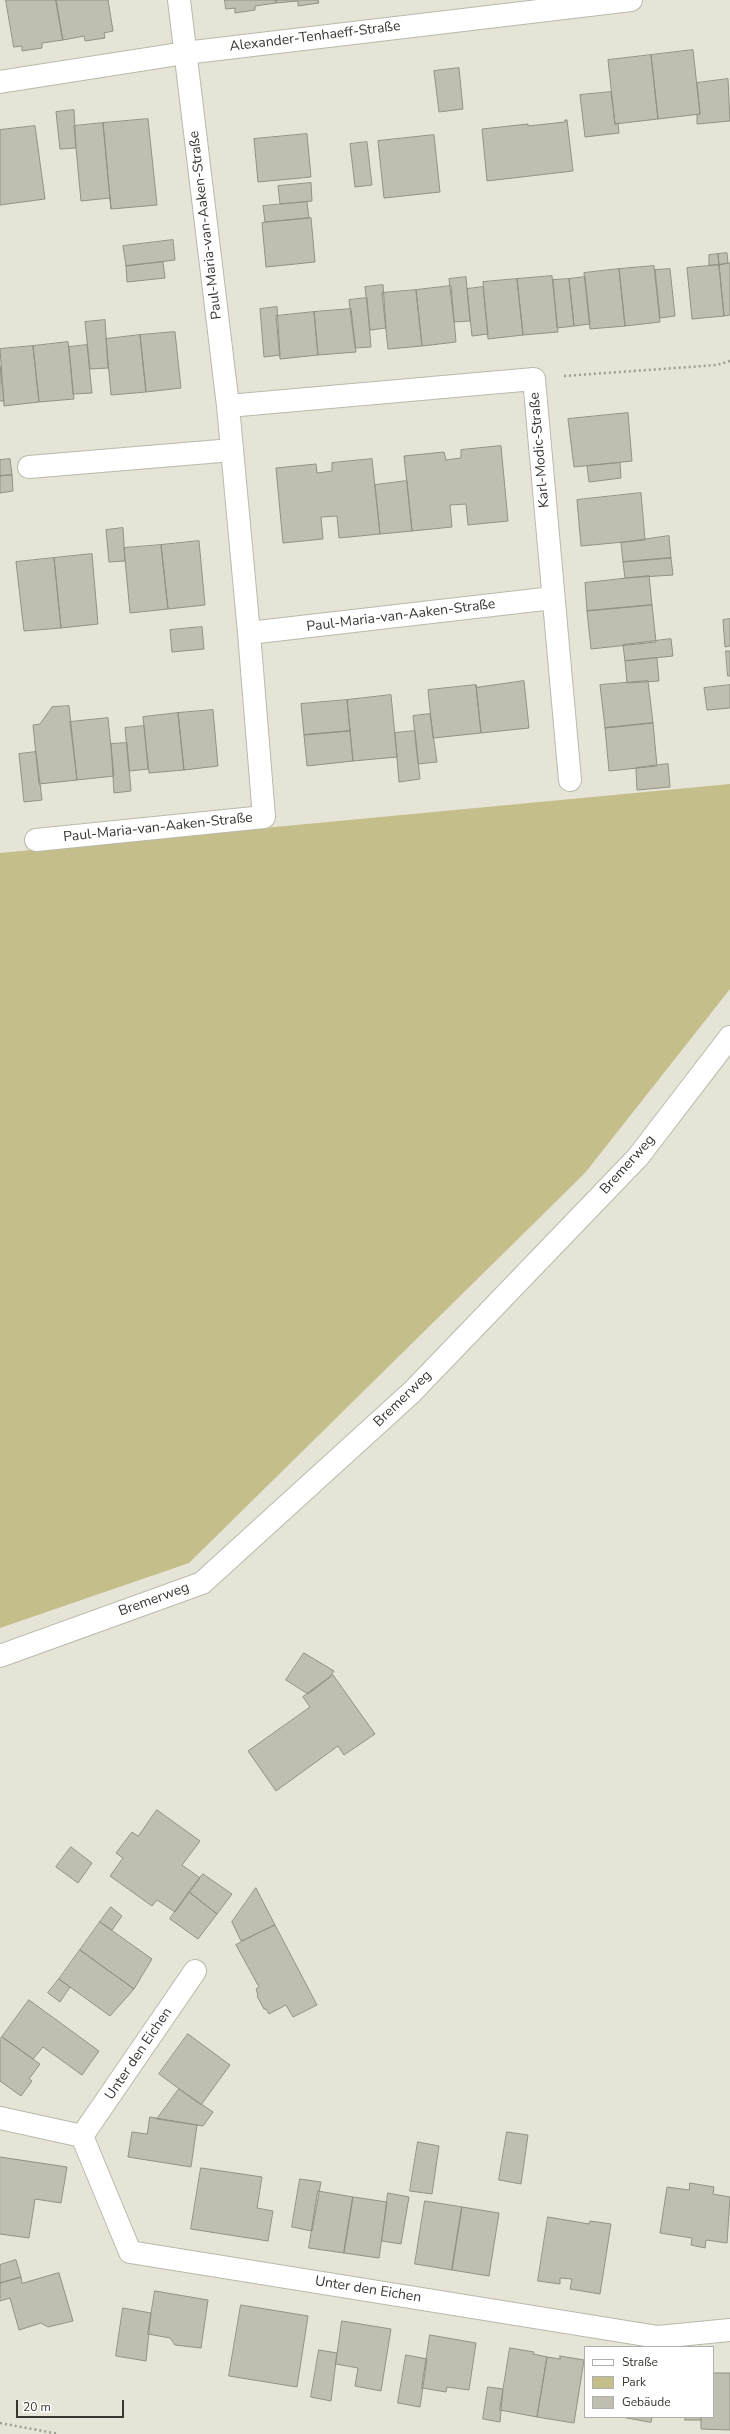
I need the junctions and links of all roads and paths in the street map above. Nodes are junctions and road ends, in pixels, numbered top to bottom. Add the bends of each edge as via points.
1 (178, 0) edge
2 (631, 0) edge
3 (185, 53) junction
4 (0, 82) edge
5 (730, 362) edge
6 (534, 379) junction
7 (228, 406) junction
8 (232, 450) junction
9 (29, 467) dead end
10 (553, 598) junction
11 (249, 634) junction
12 (570, 780) dead end
13 (36, 840) dead end
14 (730, 1037) edge
15 (0, 1656) edge
16 (195, 1971) dead end
17 (0, 2118) edge
18 (82, 2136) junction
19 (730, 2330) edge
20 (0, 2424) edge
21 (59, 2434) edge

1 - 3 street, Paul-Maria-van-Aaken-Straße
2 - 3 street, Alexander-Tenhaeff-Straße
3 - 4 street, Alexander-Tenhaeff-Straße
3 - 7 street, Paul-Maria-van-Aaken-Straße
5 - 6 path
6 - 7 street, Karl-Modic-Straße
6 - 10 street, Karl-Modic-Straße
7 - 8 street, Paul-Maria-van-Aaken-Straße
8 - 9 street
8 - 11 street, Paul-Maria-van-Aaken-Straße
10 - 11 street, Paul-Maria-van-Aaken-Straße
10 - 12 street, Karl-Modic-Straße
11 - 13 street, Paul-Maria-van-Aaken-Straße via 264,817
14 - 15 street, Bremerweg via 638,1157 412,1392 202,1583
16 - 18 street, Unter den Eichen
17 - 18 street
18 - 19 street, Unter den Eichen via 130,2252 658,2338
20 - 21 path

